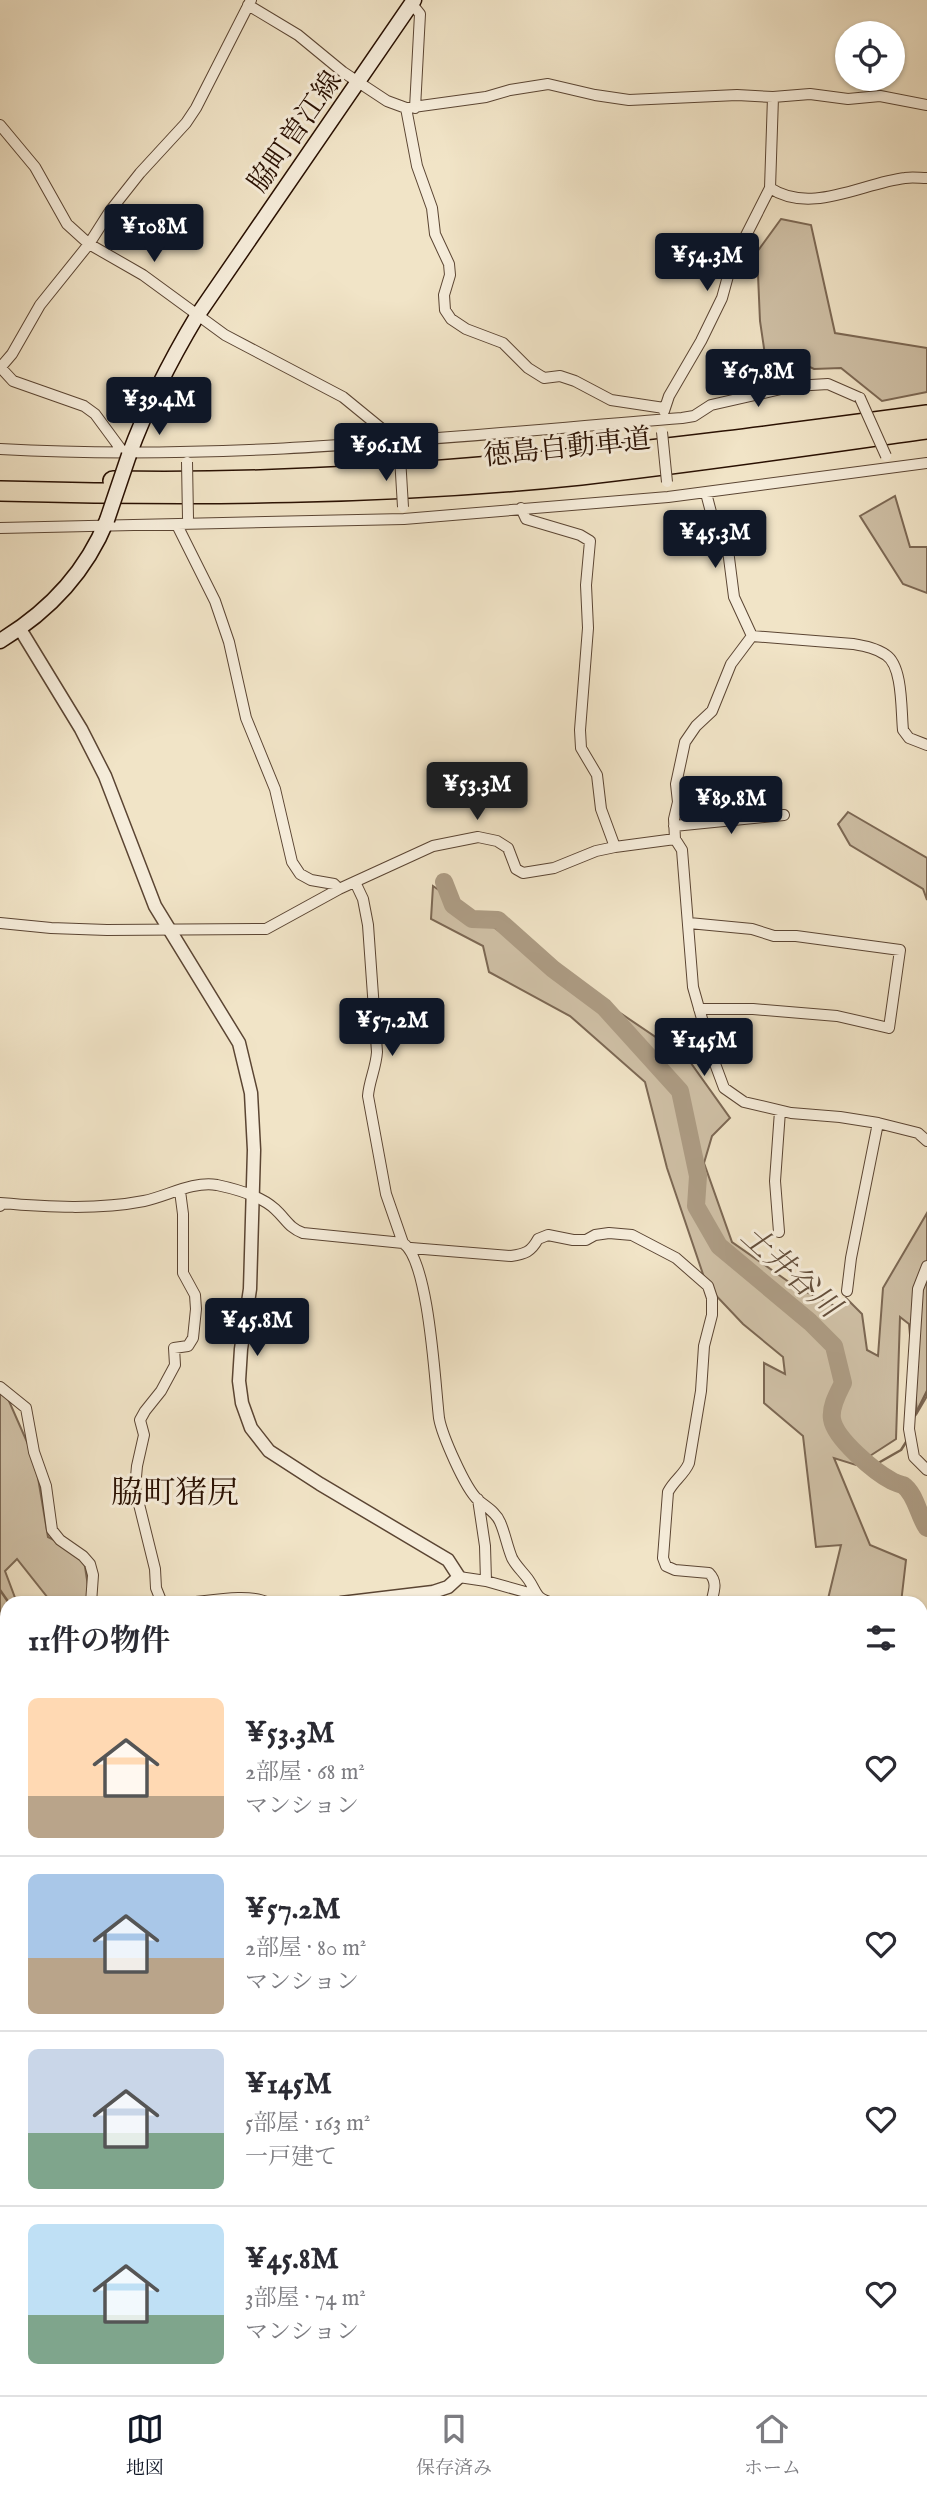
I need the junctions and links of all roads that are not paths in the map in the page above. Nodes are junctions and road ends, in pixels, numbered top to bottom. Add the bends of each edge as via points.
1 (413, 2) edge
2 (249, 3) edge
3 (359, 80) junction
4 (772, 97) junction
5 (927, 105) edge
6 (410, 108) junction
7 (0, 125) edge
8 (927, 178) edge
9 (770, 188) junction
10 (89, 244) junction
11 (197, 316) junction
12 (0, 368) edge
13 (664, 408) junction
14 (927, 415) edge
15 (662, 420) junction
16 (927, 429) edge
17 (398, 442) junction
18 (0, 449) edge
19 (127, 453) junction
20 (187, 457) junction
21 (927, 463) edge
22 (890, 468) junction
23 (0, 479) edge
24 (0, 491) edge
25 (706, 492) junction
26 (668, 497) junction
27 (521, 508) junction
28 (404, 519) junction
29 (188, 521) junction
30 (106, 523) junction
31 (177, 525) junction
32 (0, 528) edge
33 (20, 629) junction
34 (752, 636) junction
35 (0, 640) edge
36 (927, 745) edge
37 (784, 815) dead end
38 (674, 826) junction
39 (675, 839) junction
40 (615, 847) junction
41 (355, 882) junction
42 (339, 889) junction
43 (0, 923) edge
44 (689, 923) junction
45 (168, 931) junction
46 (699, 1009) junction
47 (779, 1111) junction
48 (878, 1123) junction
49 (927, 1141) edge
50 (180, 1191) junction
51 (254, 1197) junction
52 (0, 1206) edge
53 (779, 1232) dead end
54 (407, 1246) junction
55 (927, 1266) edge
56 (847, 1291) dead end
57 (0, 1387) edge
58 (927, 1470) edge
59 (478, 1499) junction
60 (459, 1577) junction
61 (486, 1581) junction
62 (536, 1595) joint
63 (92, 1596) edge
64 (159, 1596) edge
65 (400, 1596) edge
66 (713, 1596) edge

1 - 3 main road, 脇町曽江線
1 - 6 street via 420,14
2 - 3 street
2 - 10 street via 196,108 140,173
3 - 6 street via 387,101
3 - 11 main road, 脇町曽江線
4 - 5 street via 880,96
4 - 6 street via 629,100 548,84
4 - 9 street
6 - 13 street via 417,166 432,208 435,234 449,264 444,295 445,310 452,319 503,343 544,378 560,376 611,400
7 - 10 street via 35,167 67,224
8 - 9 street via 906,178 810,200
9 - 13 street via 730,265 722,298
10 - 11 street via 143,275
10 - 12 street via 40,305
11 - 17 street via 343,397
11 - 19 main road, 脇町曽江線 via 163,374
12 - 19 street via 13,381 84,406
13 - 15 street
14 - 23 highway, 徳島自動車道 via 578,459 415,472 179,481
15 - 17 street
15 - 22 street, bridge via 694,416 711,405 794,386 828,384 860,398
15 - 26 street, bridge
16 - 24 highway, 徳島自動車道 via 580,475 416,487 152,495
17 - 20 street
17 - 28 street, bridge
18 - 19 street
19 - 20 street
19 - 30 main road, 脇町曽江線, bridge
20 - 29 street, bridge
21 - 22 street
22 - 25 street
25 - 26 street
25 - 34 street via 728,550 734,597
26 - 27 street
27 - 28 street
27 - 40 street via 526,519 590,541 581,748 597,775 601,809
28 - 29 street
29 - 31 street
30 - 31 street
30 - 32 street
30 - 33 main road, 脇町曽江線 via 69,584
31 - 42 street via 215,601 229,642 246,718 275,789 292,862 300,874
33 - 35 main road, 脇町曽江線
33 - 45 street via 105,776 140,872
34 - 36 street via 853,644 887,655 896,667 903,730 909,738
34 - 38 street via 730,664 712,711 685,742
37 - 38 street
38 - 39 street
39 - 40 street
39 - 44 street via 682,850
40 - 41 street via 554,869 523,873 516,869 508,848 478,837 433,846
41 - 42 street
41 - 54 street via 368,925 377,1052 368,1096 386,1194
42 - 45 street via 265,929
43 - 45 street
44 - 46 street
44 - 46 street via 900,950 889,1028 837,1016
45 - 51 street via 239,1043 251,1093
46 - 47 street via 724,1088 744,1102
47 - 48 street
47 - 53 street via 775,1181
48 - 49 street via 918,1133
48 - 56 street
50 - 51 street via 205,1184
50 - 52 street via 144,1201
50 - 64 street via 183,1273 195,1295 193,1338 188,1346 174,1348 175,1365 141,1420 144,1435 135,1488
51 - 54 street via 303,1233
51 - 60 street via 239,1381 251,1428 269,1451 448,1560
54 - 59 street via 426,1298 441,1426
54 - 66 street via 511,1255 525,1254 548,1235 573,1240 609,1233 632,1235 676,1258 708,1286 712,1315 689,1464 668,1492 663,1558 666,1566 675,1570 709,1573 714,1578
55 - 58 street via 918,1289 909,1429 914,1457
57 - 63 street via 26,1408 52,1530 90,1564
59 - 61 street
59 - 62 street via 500,1521 513,1561
60 - 61 street
60 - 65 street via 433,1592
61 - 62 street

